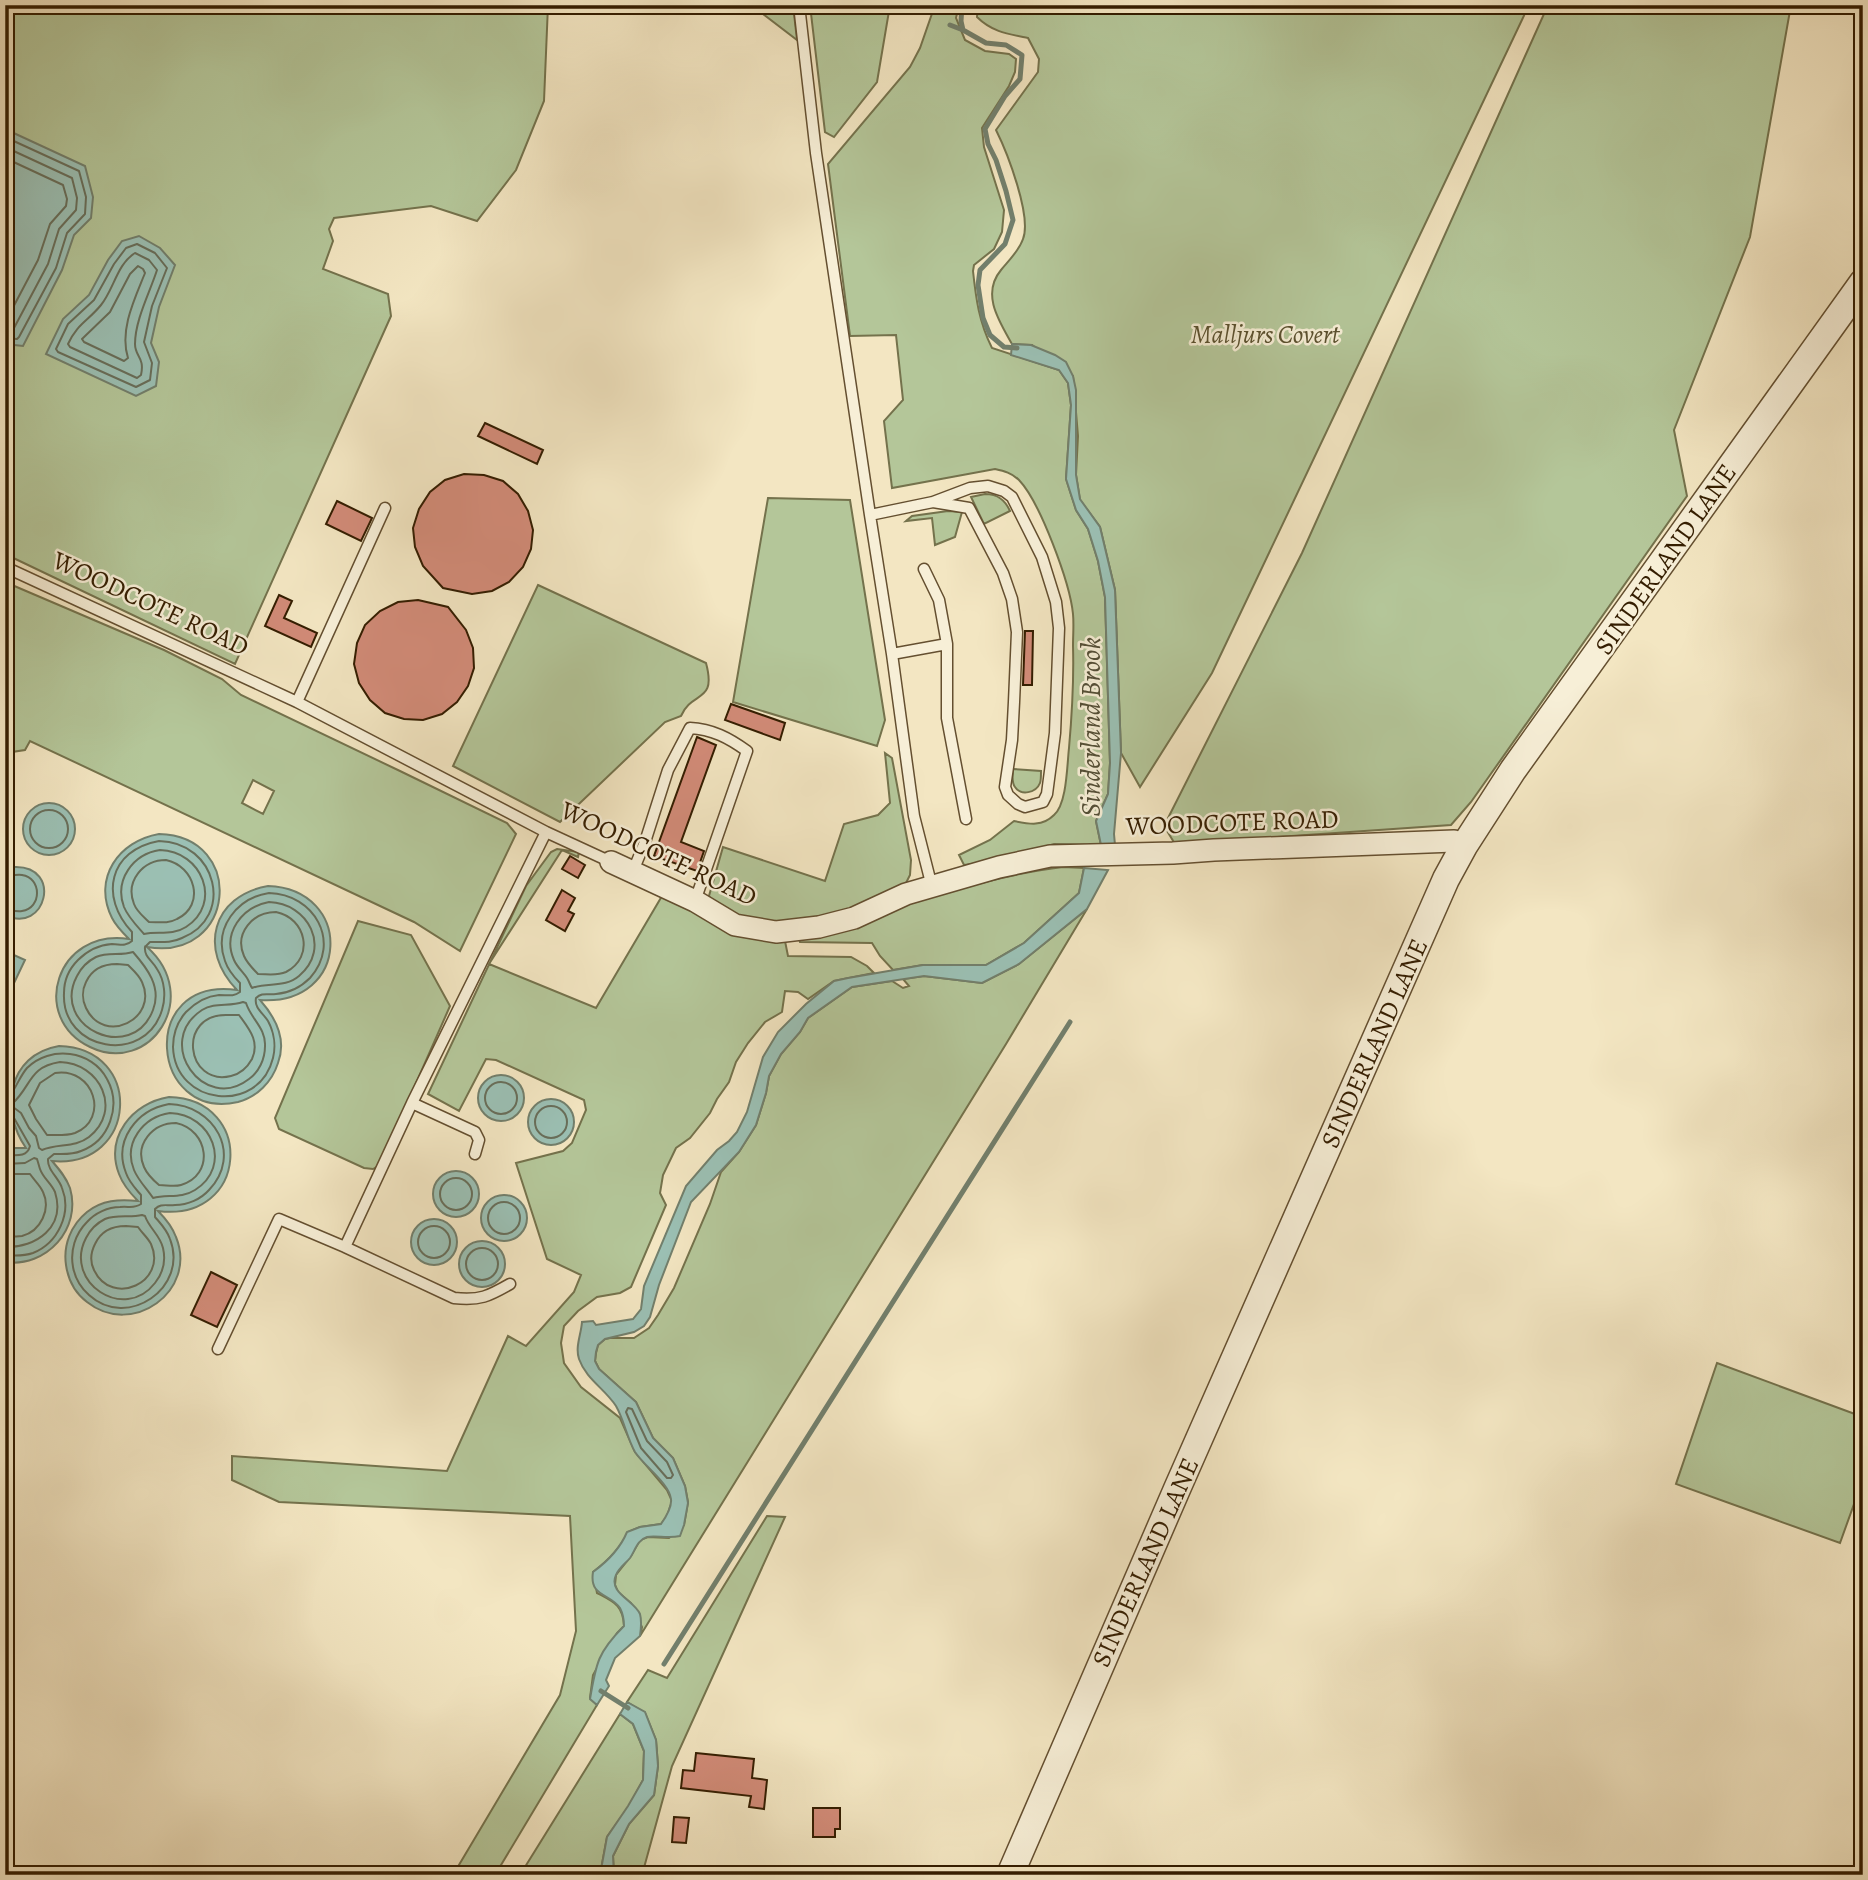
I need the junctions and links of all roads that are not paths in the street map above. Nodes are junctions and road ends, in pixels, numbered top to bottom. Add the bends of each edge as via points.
1 (799, 5) edge
2 (1863, 282) edge
3 (933, 502) junction
4 (385, 508) dead end
5 (870, 515) junction
6 (5, 567) edge
7 (924, 569) dead end
8 (947, 645) junction
9 (892, 654) junction
10 (297, 702) junction
11 (966, 819) dead end
12 (546, 832) junction
13 (1464, 846) junction
14 (611, 862) joint
15 (633, 871) junction
16 (932, 887) junction
17 (695, 901) junction
18 (412, 1103) junction
19 (475, 1154) dead end
20 (345, 1247) junction
21 (510, 1283) dead end
22 (218, 1349) dead end
23 (725, 1875) edge
24 (961, 1875) edge
25 (1010, 1875) edge

1 - 5 lane via 816,153
2 - 13 street, SINDERLAND LANE via 1513,770
3 - 3 lane via 970,488 988,486 1004,491 1021,511 1042,557 1056,602 1059,648 1051,772 1047,794 1035,805 1017,804 1005,787 1017,632 1012,599 969,508
3 - 5 lane
4 - 10 lane
5 - 9 lane
6 - 10 lane, WOODCOTE ROAD
7 - 8 lane via 939,600
8 - 9 lane
8 - 11 lane via 947,719
9 - 16 lane via 914,816
10 - 12 lane, WOODCOTE ROAD
12 - 14 lane, WOODCOTE ROAD
12 - 18 lane
13 - 16 street, WOODCOTE ROAD via 1454,841 1070,855 1032,859
13 - 25 street, SINDERLAND LANE
14 - 15 street, WOODCOTE ROAD
15 - 17 street, WOODCOTE ROAD
15 - 17 lane via 668,770 690,729 729,738 747,751
16 - 17 street, WOODCOTE ROAD via 853,918 776,932 735,925
18 - 19 lane via 475,1132 479,1140
18 - 20 lane
20 - 21 lane via 454,1298 473,1300
20 - 22 lane via 279,1219
23 - 24 lane

